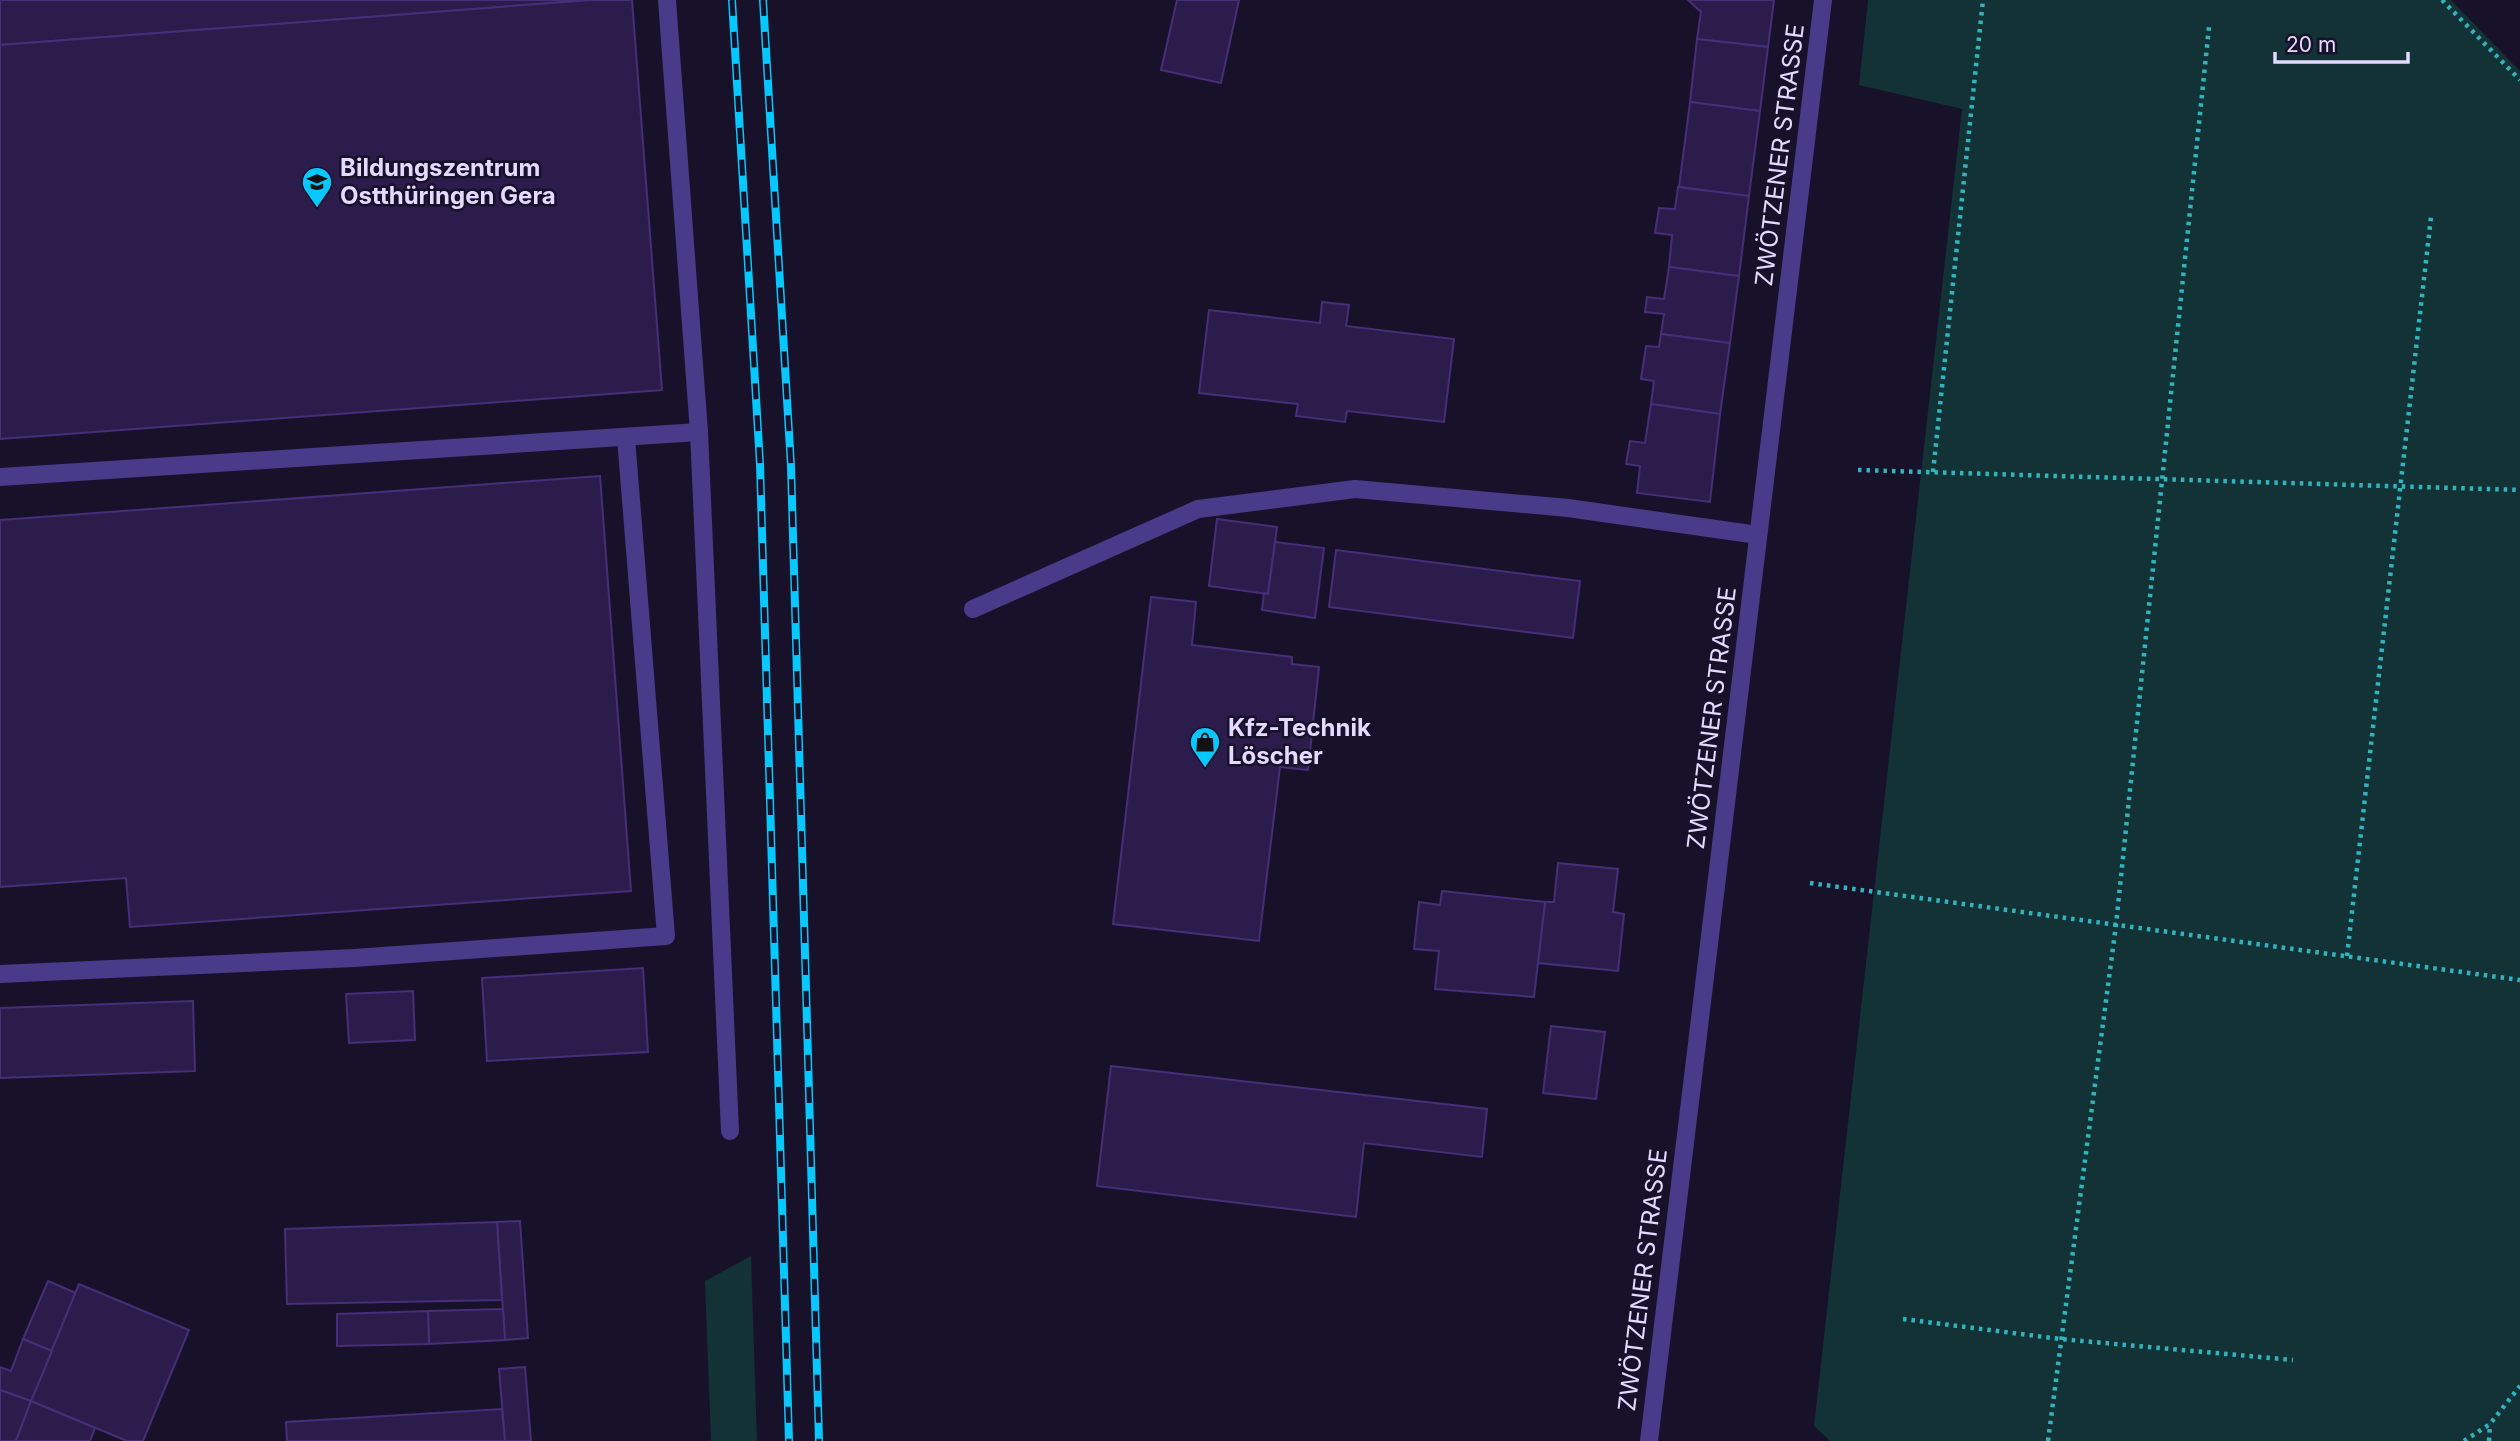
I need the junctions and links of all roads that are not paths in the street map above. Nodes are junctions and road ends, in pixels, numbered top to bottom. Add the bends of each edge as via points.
1 (667, 0) edge
2 (1823, 0) edge
3 (699, 432) junction
4 (626, 438) junction
5 (0, 477) edge
6 (1758, 535) junction
7 (973, 609) dead end
8 (0, 974) edge
9 (730, 1131) dead end
10 (1649, 1441) edge

1 - 3 street
2 - 6 street, ZWÖTZENER STRASSE
3 - 4 street
3 - 9 street
4 - 5 street
4 - 8 street via 666,936 354,958
6 - 7 street via 1568,508 1354,489 1198,509
6 - 10 street, ZWÖTZENER STRASSE

